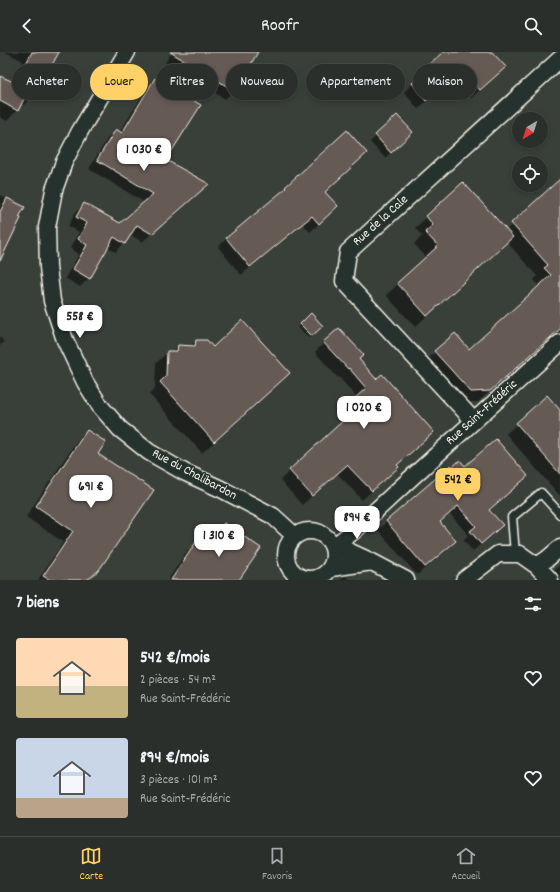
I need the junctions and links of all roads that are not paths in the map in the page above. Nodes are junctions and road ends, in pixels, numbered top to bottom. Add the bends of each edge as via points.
1 (127, 52) edge
2 (559, 63) edge
3 (560, 343) edge
4 (474, 421) junction
5 (560, 514) edge
6 (295, 536) junction
7 (333, 548) junction
8 (560, 548) edge
9 (514, 554) junction
10 (372, 562) junction
11 (537, 566) junction
12 (331, 568) junction
13 (296, 577) edge
14 (406, 580) edge
15 (464, 580) edge
16 (550, 580) edge

1 - 6 street, Rue du Chalibardon via 80,131 64,162 54,190 47,227 48,267 52,301 65,340 96,400 120,429 149,452 184,472 273,516
2 - 4 street, Rue de la Cale via 348,252 344,281
3 - 4 street, Rue Saint-Frédéric
4 - 7 street, Rue Saint-Frédéric
5 - 9 lane via 542,493 512,517
6 - 7 street via 312,531 328,539
6 - 13 street via 290,542 286,556
7 - 10 street via 346,550
7 - 12 street via 334,562
8 - 11 street
9 - 11 street via 520,554
9 - 15 street via 498,554
10 - 12 street
10 - 14 street
11 - 16 street
12 - 13 street via 319,578

